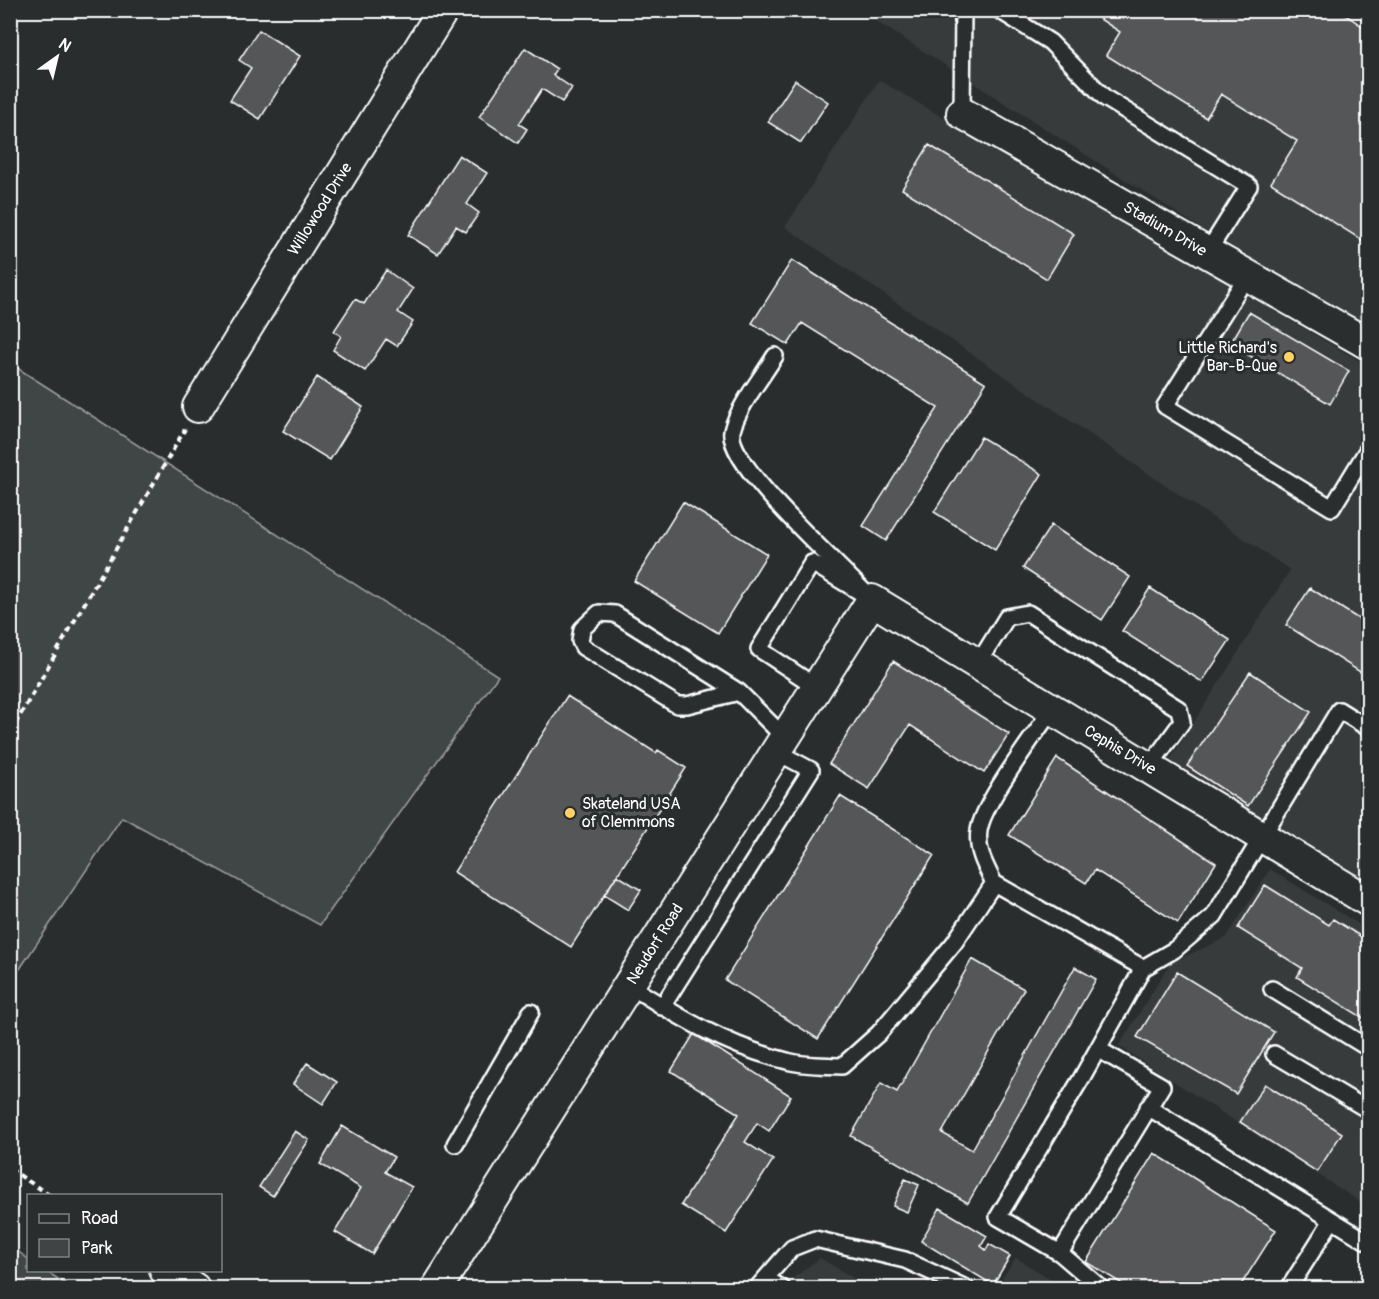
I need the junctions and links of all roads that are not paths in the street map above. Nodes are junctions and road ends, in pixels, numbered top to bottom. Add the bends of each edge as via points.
1 (443, 10) edge
2 (963, 10) edge
3 (999, 10) edge
4 (962, 114) joint
5 (1207, 253) junction
6 (1247, 276) junction
7 (1368, 344) edge
8 (776, 356) dead end
9 (198, 407) road end
10 (1368, 448) edge
11 (872, 600) junction
12 (978, 664) junction
13 (818, 688) junction
14 (739, 692) junction
15 (1052, 709) junction
16 (1368, 728) edge
17 (781, 745) junction
18 (1149, 767) junction
19 (1262, 836) junction
20 (994, 883) junction
21 (1368, 901) edge
22 (1143, 968) junction
23 (629, 985) junction
24 (1272, 989) dead end
25 (662, 1006) junction
26 (531, 1012) dead end
27 (1368, 1048) edge
28 (1098, 1049) junction
29 (1275, 1054) dead end
30 (1148, 1107) junction
31 (1368, 1110) edge
32 (455, 1144) dead end
33 (1332, 1220) junction
34 (1368, 1242) edge
35 (1060, 1253) junction
36 (762, 1284) edge
37 (437, 1288) edge
38 (782, 1288) edge
39 (966, 1288) edge
40 (1101, 1288) edge
41 (1289, 1288) edge

1 - 9 street, Willowood Drive
2 - 4 lane
3 - 5 lane via 1050,42 1105,98 1249,186
4 - 5 street, Stadium Drive
5 - 6 street, Stadium Drive
6 - 7 street, Stadium Drive
6 - 10 lane via 1165,406 1332,508
8 - 11 lane via 739,415 731,443 759,484
11 - 12 street, Cephis Drive
11 - 13 street, Neudorf Road
11 - 13 lane via 812,563 759,650
12 - 15 street, Cephis Drive
12 - 18 lane via 1007,616 1028,613 1179,709 1182,722
13 - 17 street, Neudorf Road
14 - 14 lane via 615,614 599,613 582,629 579,641 583,647 677,705
14 - 17 lane
15 - 18 street, Cephis Drive
15 - 20 lane via 990,804 979,830 979,846
16 - 19 lane via 1339,710
17 - 23 street, Neudorf Road
17 - 25 lane via 811,770
18 - 19 street, Cephis Drive
19 - 21 street, Cephis Drive
19 - 22 lane via 1214,916 1174,950
20 - 22 lane
20 - 25 lane via 960,935 879,1034 842,1066 788,1062 751,1050 699,1028
22 - 28 lane
23 - 25 lane
23 - 37 street, Neudorf Road
24 - 27 lane
26 - 32 lane
28 - 30 lane via 1162,1086
28 - 35 lane via 998,1217
29 - 31 lane
30 - 33 lane
30 - 35 lane
33 - 34 lane
33 - 41 lane
35 - 40 lane
36 - 38 lane
36 - 39 lane via 792,1248 815,1239 905,1260

